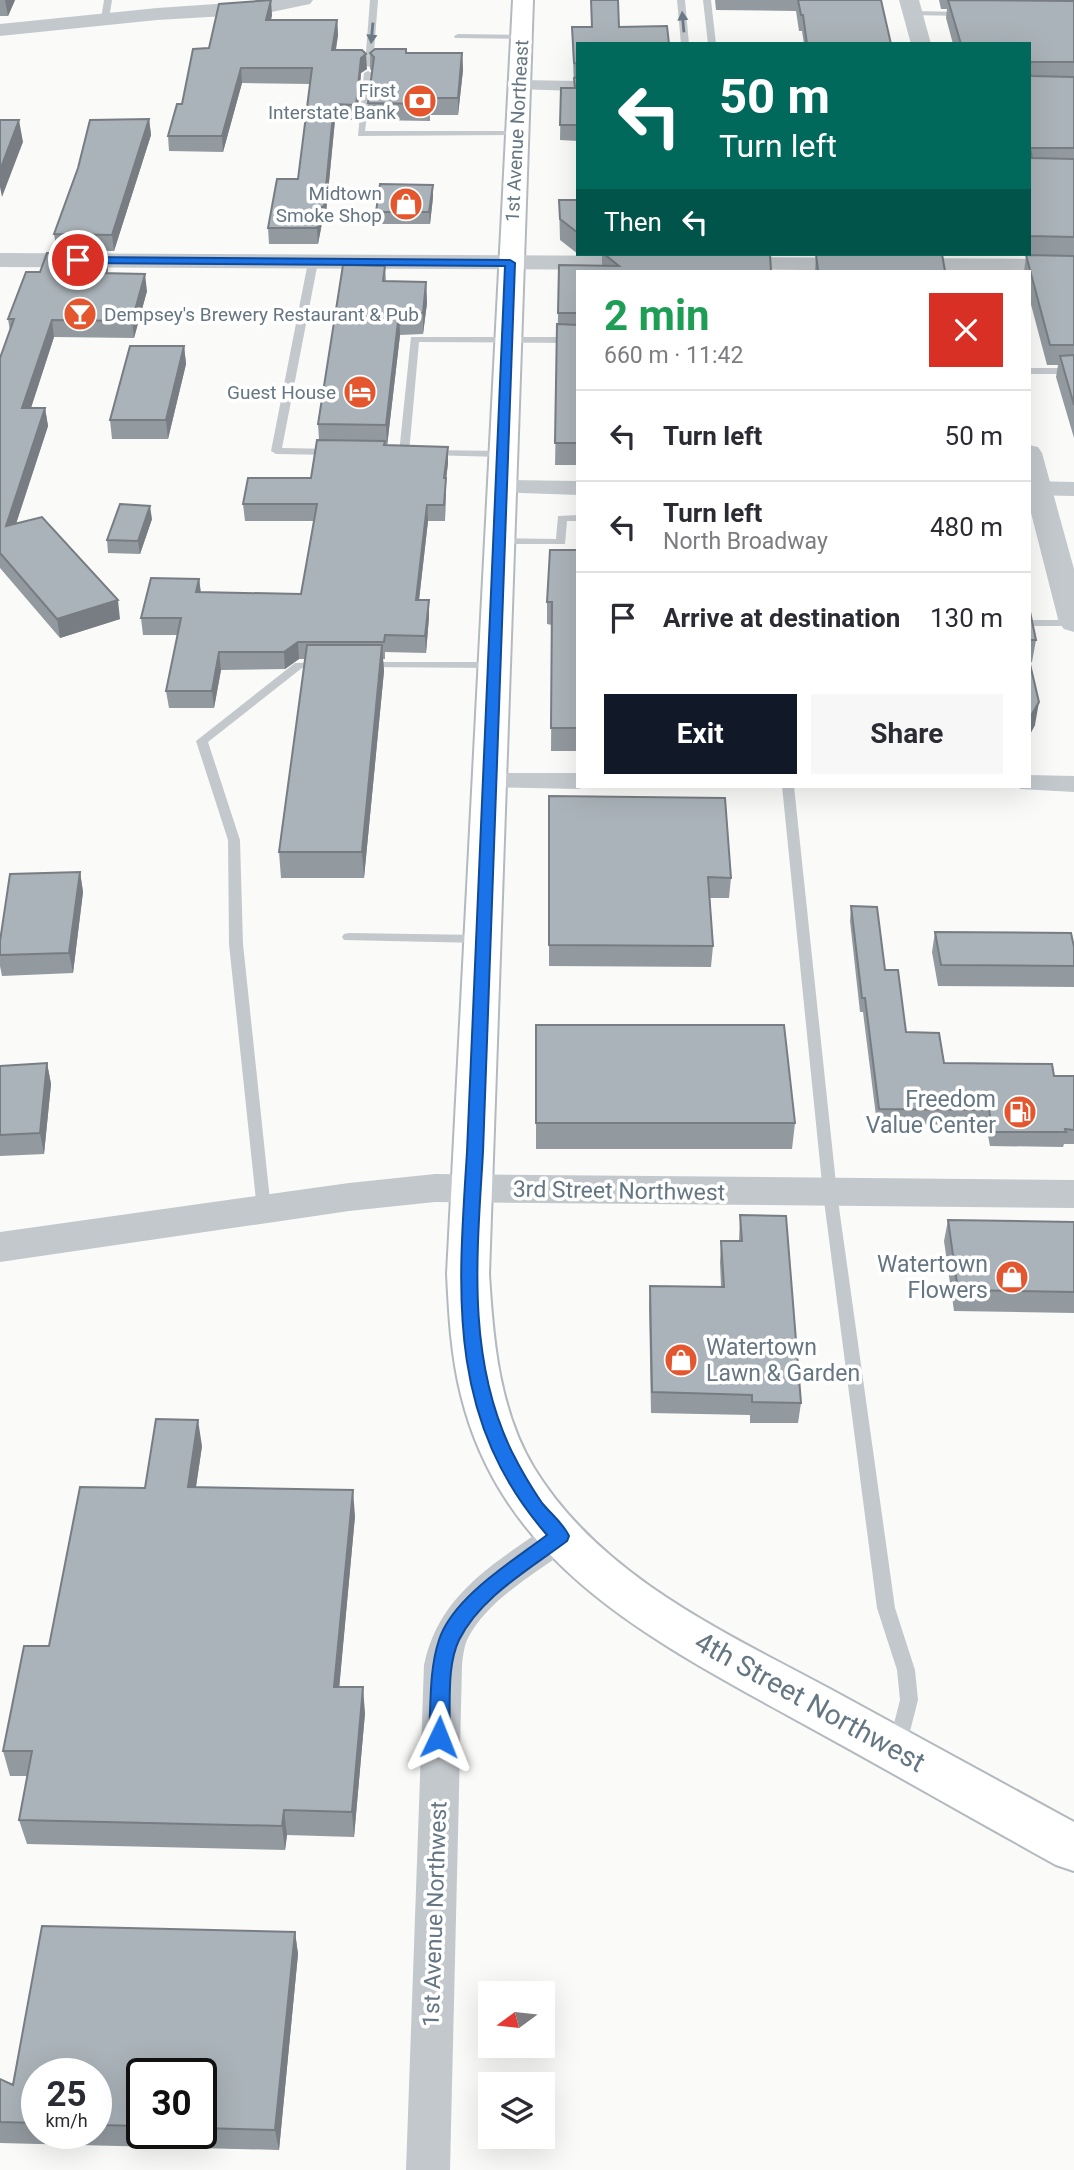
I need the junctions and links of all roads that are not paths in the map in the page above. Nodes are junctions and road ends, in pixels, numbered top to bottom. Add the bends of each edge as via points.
1 (303, 0) edge
2 (374, 0) edge
3 (523, 0) edge
4 (681, 0) edge
5 (707, 0) edge
6 (911, 7) edge
7 (106, 10) edge
8 (980, 14) edge
9 (0, 30) edge
10 (458, 36) dead end
11 (522, 37) junction
12 (685, 42) edge
13 (712, 42) edge
14 (920, 42) edge
15 (520, 85) junction
16 (576, 86) edge
17 (517, 133) junction
18 (0, 260) edge
19 (313, 262) junction
20 (510, 263) junction
21 (734, 263) edge
22 (980, 263) edge
23 (1074, 266) edge
24 (507, 339) junction
25 (576, 340) edge
26 (1031, 371) edge
27 (1074, 372) edge
28 (340, 452) edge
29 (391, 453) edge
30 (404, 453) junction
31 (1031, 467) edge
32 (501, 471) junction
33 (576, 488) edge
34 (1034, 488) edge
35 (1074, 489) edge
36 (576, 519) edge
37 (498, 541) junction
38 (1031, 623) edge
39 (1074, 623) edge
40 (493, 665) junction
41 (488, 780) junction
42 (576, 781) edge
43 (1031, 783) edge
44 (1074, 784) edge
45 (788, 788) edge
46 (349, 937) dead end
47 (482, 939) junction
48 (473, 1188) junction
49 (830, 1192) junction
50 (1074, 1194) edge
51 (264, 1210) junction
52 (0, 1247) edge
53 (560, 1536) junction
54 (896, 1750) junction
55 (1074, 1848) edge
56 (428, 2170) edge

1 - 7 street via 262,8
2 -> 17 lane via 361,134
3 - 11 main road, 1st Avenue Northeast
12 -> 4 lane
5 - 13 lane
6 - 8 lane
6 - 14 street
7 - 9 street
10 - 11 lane
11 - 15 main road, 1st Avenue Northeast
15 - 16 street
15 - 17 main road, 1st Avenue Northeast
17 - 20 main road, 1st Avenue Northeast
18 - 19 street
19 - 20 street
19 - 28 lane via 276,451
20 - 21 street
20 - 24 main road
21 - 22 street
22 - 23 street
24 - 25 lane
24 - 30 lane via 414,339
24 - 32 main road
26 - 27 lane
29 - 30 lane
30 - 32 lane
31 - 34 street
32 - 33 street
32 - 37 main road
34 - 35 street
34 - 39 street
36 - 37 lane via 562,518 561,542
37 - 40 main road
38 - 39 lane
40 - 41 main road
40 - 51 lane via 299,665 202,741 234,840 236,944
41 - 42 street
41 - 47 main road
43 - 44 street
45 - 49 lane
46 - 47 lane
47 - 48 main road
48 - 49 street, 3rd Street Northwest
48 - 51 street, 3rd Street Northwest via 411,1190
48 - 53 main road via 467,1274 482,1401 517,1479
49 - 50 street, 3rd Street Northwest
49 - 54 lane via 886,1608 906,1670 909,1700
51 - 52 street, 3rd Street Northwest
53 - 54 main road, 4th Street Northwest via 647,1608
53 - 56 street, 1st Avenue Northwest via 493,1587 466,1614 449,1638 443,1665
54 - 55 main road, 4th Street Northwest

